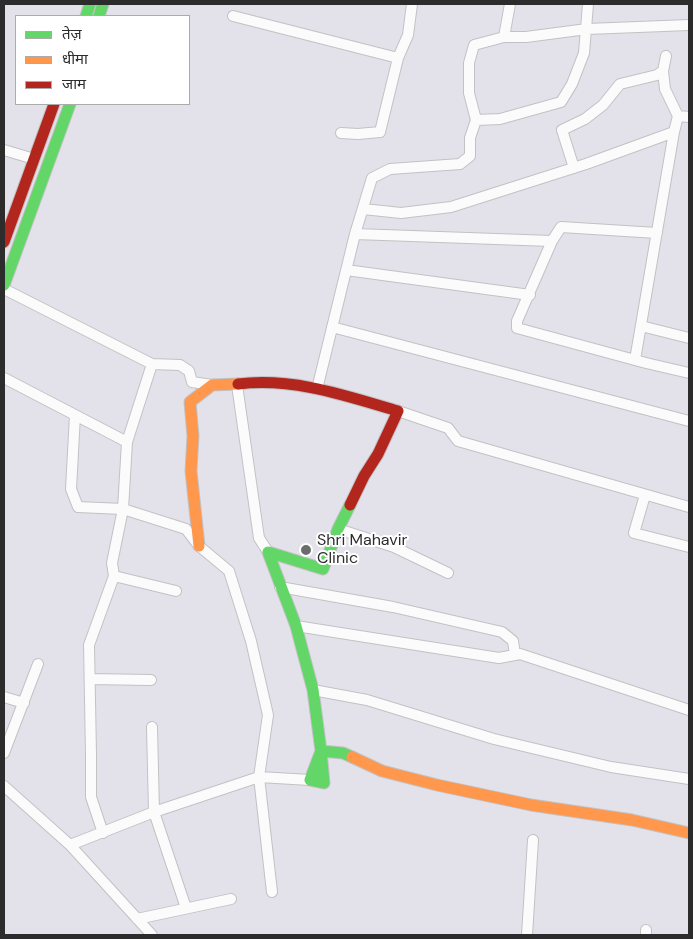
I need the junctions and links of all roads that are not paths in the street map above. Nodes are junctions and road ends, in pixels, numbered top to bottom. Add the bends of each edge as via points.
1 (412, 4) edge
2 (510, 4) edge
3 (588, 4) edge
4 (233, 16) dead end
5 (689, 25) edge
6 (587, 30) junction
7 (504, 37) junction
8 (666, 56) dead end
9 (398, 58) junction
10 (663, 71) junction
11 (54, 105) edge
12 (70, 105) edge
13 (678, 116) junction
14 (689, 116) edge
15 (476, 120) junction
16 (674, 132) junction
17 (340, 133) dead end
18 (4, 150) edge
19 (34, 160) junction
20 (574, 168) junction
21 (363, 209) junction
22 (657, 233) junction
23 (355, 234) junction
24 (552, 241) junction
25 (4, 242) edge
26 (346, 270) junction
27 (4, 287) edge
28 (530, 295) junction
29 (641, 326) junction
30 (332, 327) junction
31 (689, 338) edge
32 (635, 360) junction
33 (152, 364) junction
34 (689, 373) edge
35 (4, 378) edge
36 (212, 385) junction
37 (237, 385) junction
38 (317, 389) junction
39 (398, 411) junction
40 (75, 415) junction
41 (689, 421) edge
42 (127, 442) junction
43 (645, 495) junction
44 (689, 507) edge
45 (123, 510) junction
46 (338, 529) junction
47 (199, 546) junction
48 (689, 547) edge
49 (268, 552) junction
50 (448, 573) dead end
51 (114, 576) junction
52 (280, 587) junction
53 (176, 591) dead end
54 (296, 626) junction
55 (515, 655) junction
56 (38, 664) dead end
57 (90, 679) junction
58 (151, 680) dead end
59 (313, 690) junction
60 (4, 697) edge
61 (24, 703) junction
62 (688, 706) edge
63 (152, 727) dead end
64 (321, 751) junction
65 (4, 753) edge
66 (258, 777) junction
67 (689, 779) edge
68 (310, 780) joint
69 (4, 786) edge
70 (154, 812) junction
71 (103, 833) junction
72 (689, 833) edge
73 (533, 840) dead end
74 (70, 845) junction
75 (272, 892) dead end
76 (231, 899) dead end
77 (186, 908) junction
78 (137, 919) junction
79 (152, 935) edge
80 (527, 935) edge

1 - 9 street via 408,35
2 - 7 street
3 - 6 street
4 - 9 street
5 - 6 street
6 - 7 street
6 - 15 street via 584,53 561,102 500,120
7 - 15 street via 474,45 469,64 469,93
8 - 10 street
9 - 17 street via 380,132
10 - 13 street via 665,89
10 - 20 street via 620,84 603,105 562,130
11 - 19 street
12 - 27 street
13 - 14 street
13 - 16 street
15 - 21 street via 470,138 470,156 460,164 390,169 372,178
16 - 20 street
16 - 22 street
18 - 19 street
19 - 25 street
20 - 21 street via 451,207 401,213
21 - 23 street
22 - 24 street via 561,227
22 - 29 street
23 - 24 street
23 - 26 street
24 - 28 street
26 - 28 street
26 - 30 street
27 - 33 street
28 - 32 street via 517,320 517,328
29 - 31 street
29 - 32 street
30 - 38 street
30 - 41 street
32 - 34 street
33 - 36 street via 180,365 189,371 192,382
33 - 42 street
35 - 40 street
36 - 37 street
36 - 47 street via 190,402
37 - 38 street via 258,382
37 - 49 street via 259,538
38 - 39 street
39 - 43 street via 448,428 458,441
39 - 46 street
40 - 42 street
40 - 45 street via 71,489 78,507
42 - 45 street
43 - 44 street
43 - 48 street via 634,533
45 - 47 street via 186,529
45 - 51 street via 112,563
46 - 49 street via 323,569
46 - 50 street via 394,548
47 - 66 street via 229,572 251,641 268,715
49 - 52 street
51 - 53 street
51 - 57 street via 89,645
52 - 54 street
52 - 55 street via 393,607 502,632 513,641
54 - 55 street via 499,658
54 - 59 street
55 - 62 street
56 - 61 street
57 - 58 street
57 - 71 street via 90,797
59 - 64 street
59 - 67 street via 367,700 494,740 611,767
60 - 61 street
61 - 65 street
63 - 70 street
64 - 68 street
64 - 72 street via 343,753 382,771 437,785
66 - 68 street
66 - 70 street
66 - 75 street
69 - 74 street
70 - 71 street
70 - 77 street
71 - 74 street
73 - 80 street
74 - 78 street
76 - 77 street
77 - 78 street
78 - 79 street

